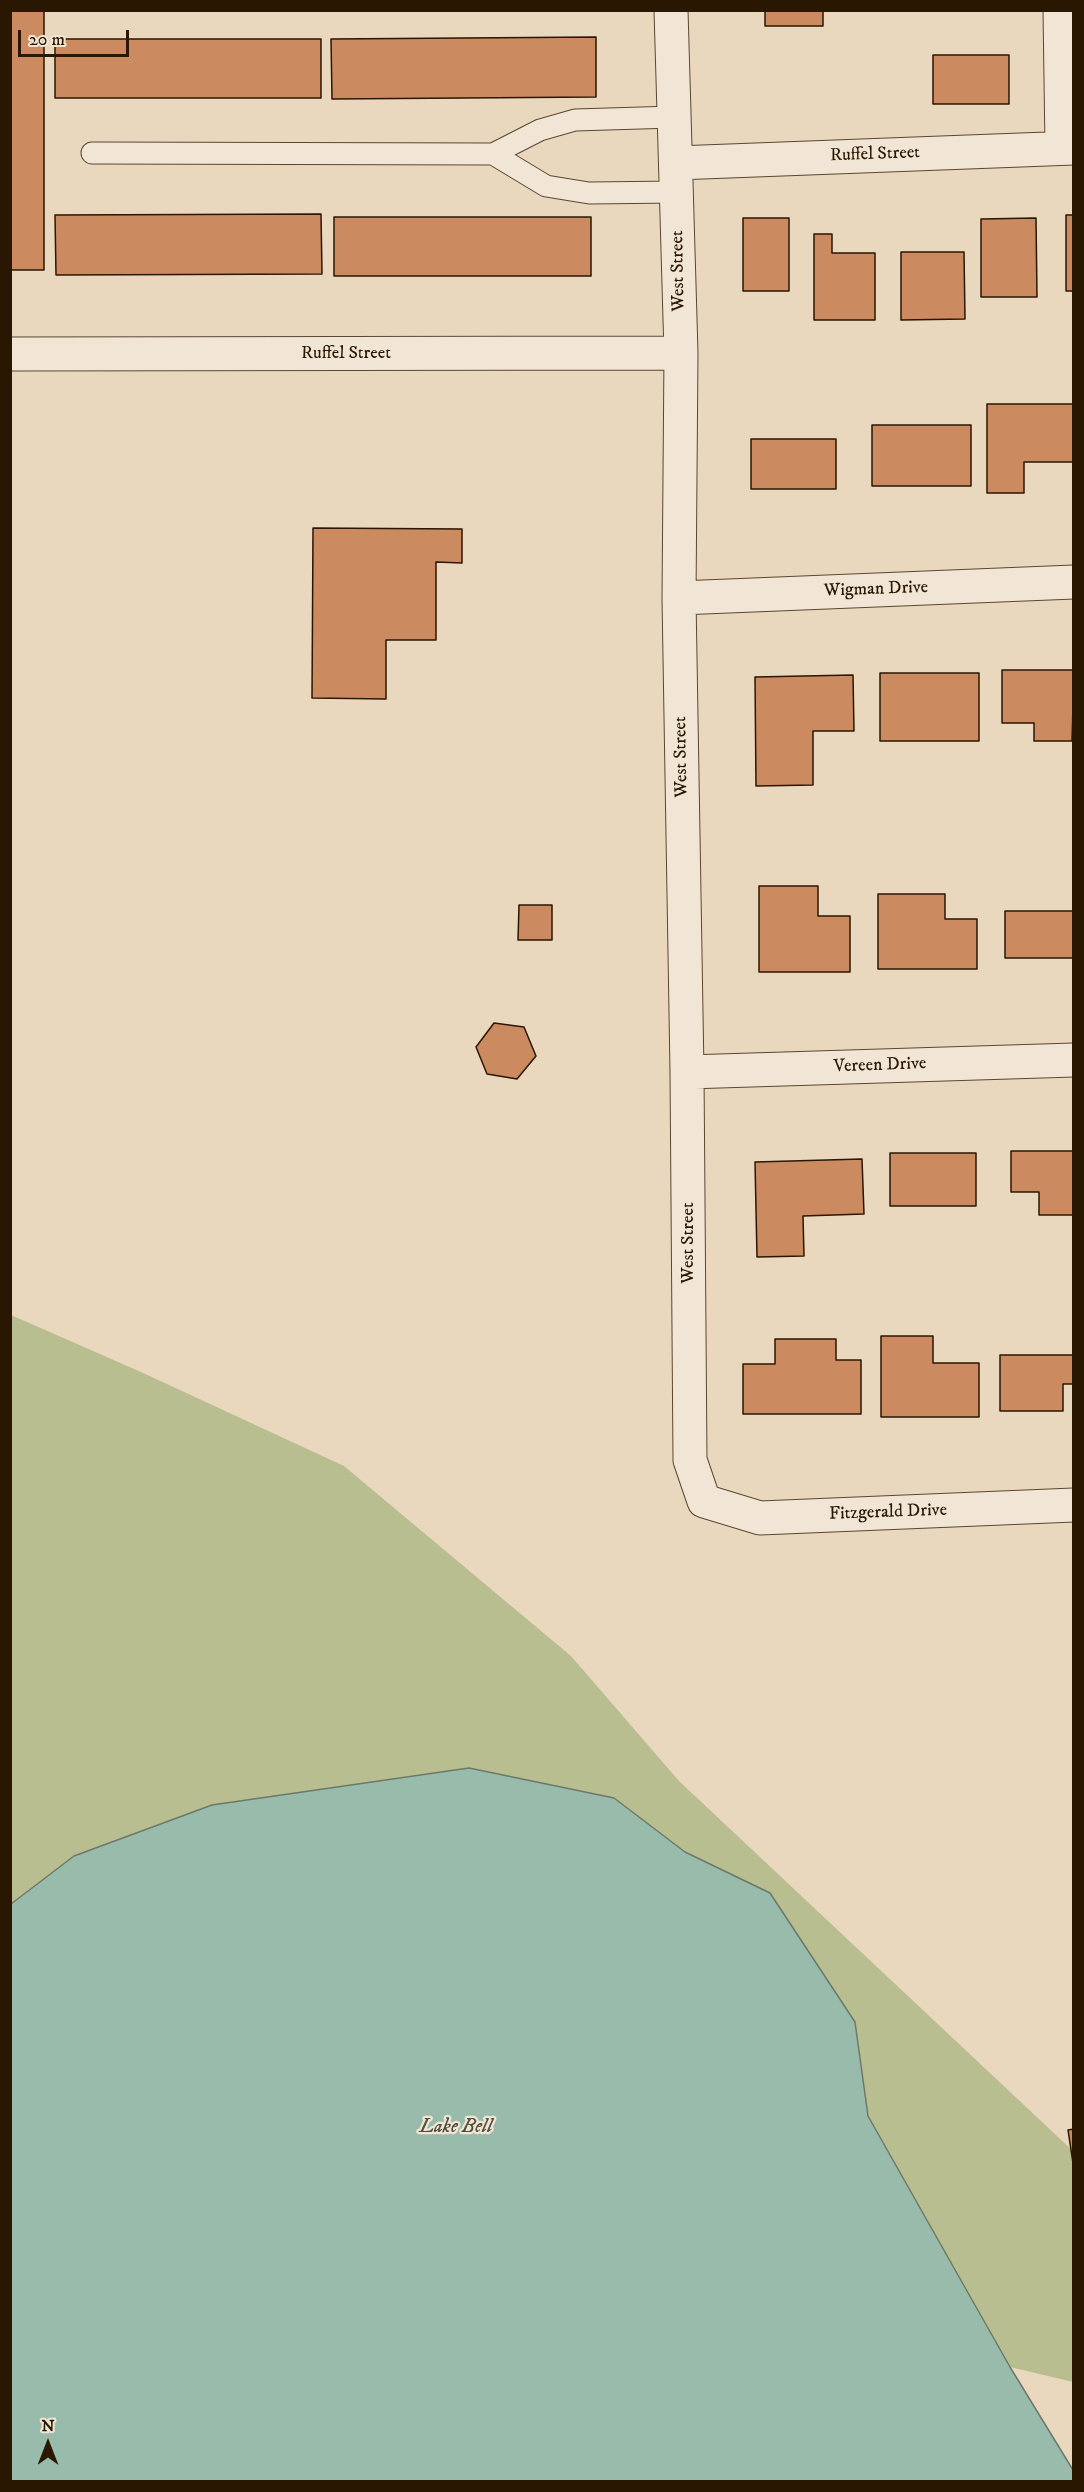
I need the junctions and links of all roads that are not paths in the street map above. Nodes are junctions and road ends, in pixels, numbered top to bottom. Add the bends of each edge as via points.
1 (671, 10) edge
2 (1060, 10) edge
3 (675, 117) junction
4 (1068, 148) edge
5 (92, 153) dead end
6 (493, 154) junction
7 (677, 178) junction
8 (681, 353) junction
9 (10, 354) edge
10 (1074, 582) edge
11 (679, 598) junction
12 (1074, 1060) edge
13 (687, 1072) junction
14 (704, 1501) joint
15 (1074, 1505) edge

1 - 3 street, West Street
2 - 4 street
3 - 6 lane via 575,120 540,130
3 - 7 street, West Street
4 - 7 street, Ruffel Street
5 - 6 lane
6 - 7 lane via 546,186 589,193
7 - 8 street, West Street
8 - 9 street, Ruffel Street
8 - 11 street, West Street
10 - 11 street, Wigman Drive
11 - 13 street, West Street
12 - 13 street, Vereen Drive
13 - 14 street, West Street via 690,1460
14 - 15 street, Fitzgerald Drive via 760,1518

